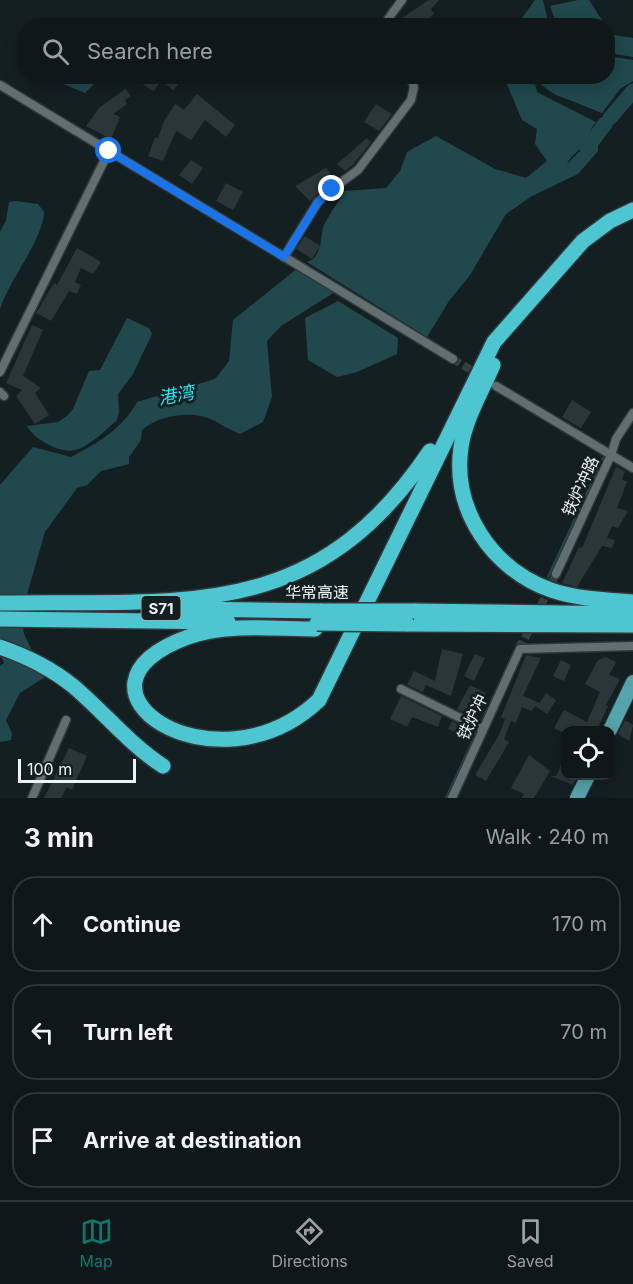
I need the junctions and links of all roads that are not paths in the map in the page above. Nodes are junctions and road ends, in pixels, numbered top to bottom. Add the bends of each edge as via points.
1 (402, 0) edge
2 (388, 18) edge
3 (413, 84) edge
4 (0, 85) edge
5 (109, 151) junction
6 (633, 210) edge
7 (633, 218) edge
8 (284, 257) junction
9 (497, 345) junction
10 (453, 359) tunnel mouth
11 (0, 372) edge
12 (496, 386) dead end
13 (633, 413) edge
14 (611, 455) junction
15 (633, 468) edge
16 (556, 574) tunnel mouth
17 (633, 602) edge
18 (0, 605) edge
19 (0, 619) edge
20 (318, 621) junction
21 (408, 621) junction
22 (631, 621) edge
23 (633, 646) edge
24 (0, 647) edge
25 (633, 682) edge
26 (401, 689) dead end
27 (66, 720) dead end
28 (311, 725) dead end
29 (612, 726) edge
30 (483, 729) junction
31 (294, 736) dead end
32 (586, 780) edge
33 (32, 798) edge
34 (452, 798) edge
35 (577, 798) edge

1 - 2 street
3 - 8 street via 411,100 358,170 318,202
4 - 5 street
5 - 8 street
5 - 11 street
6 - 9 highway via 610,220 583,241
7 - 9 highway via 587,246
8 - 10 street
9 - 17 highway via 461,446 462,488 475,526 500,559 532,582 572,596
9 - 18 highway via 437,441 398,494 351,541 301,571 248,590 200,599
9 - 28 highway
9 - 31 highway via 319,700
12 - 14 street
13 - 14 street, 铁炉冲路
14 - 15 street
14 - 16 street, 铁炉冲路
18 - 20 highway, 华常高速 / S71
19 - 20 highway, 华常高速 / S71
20 - 21 highway
20 - 21 highway, 华常高速 / S71, bridge
20 - 24 highway via 208,632 162,651 142,675 135,707 141,728 156,750 174,766 147,755 72,685 25,656
21 - 22 highway, 华常高速 / S71
21 - 22 highway, 华常高速 / S71 via 517,625
23 - 30 street, 铁炉冲 via 520,650
25 - 29 main road
26 - 30 street
27 - 33 street
30 - 34 street, 铁炉冲
32 - 35 main road

